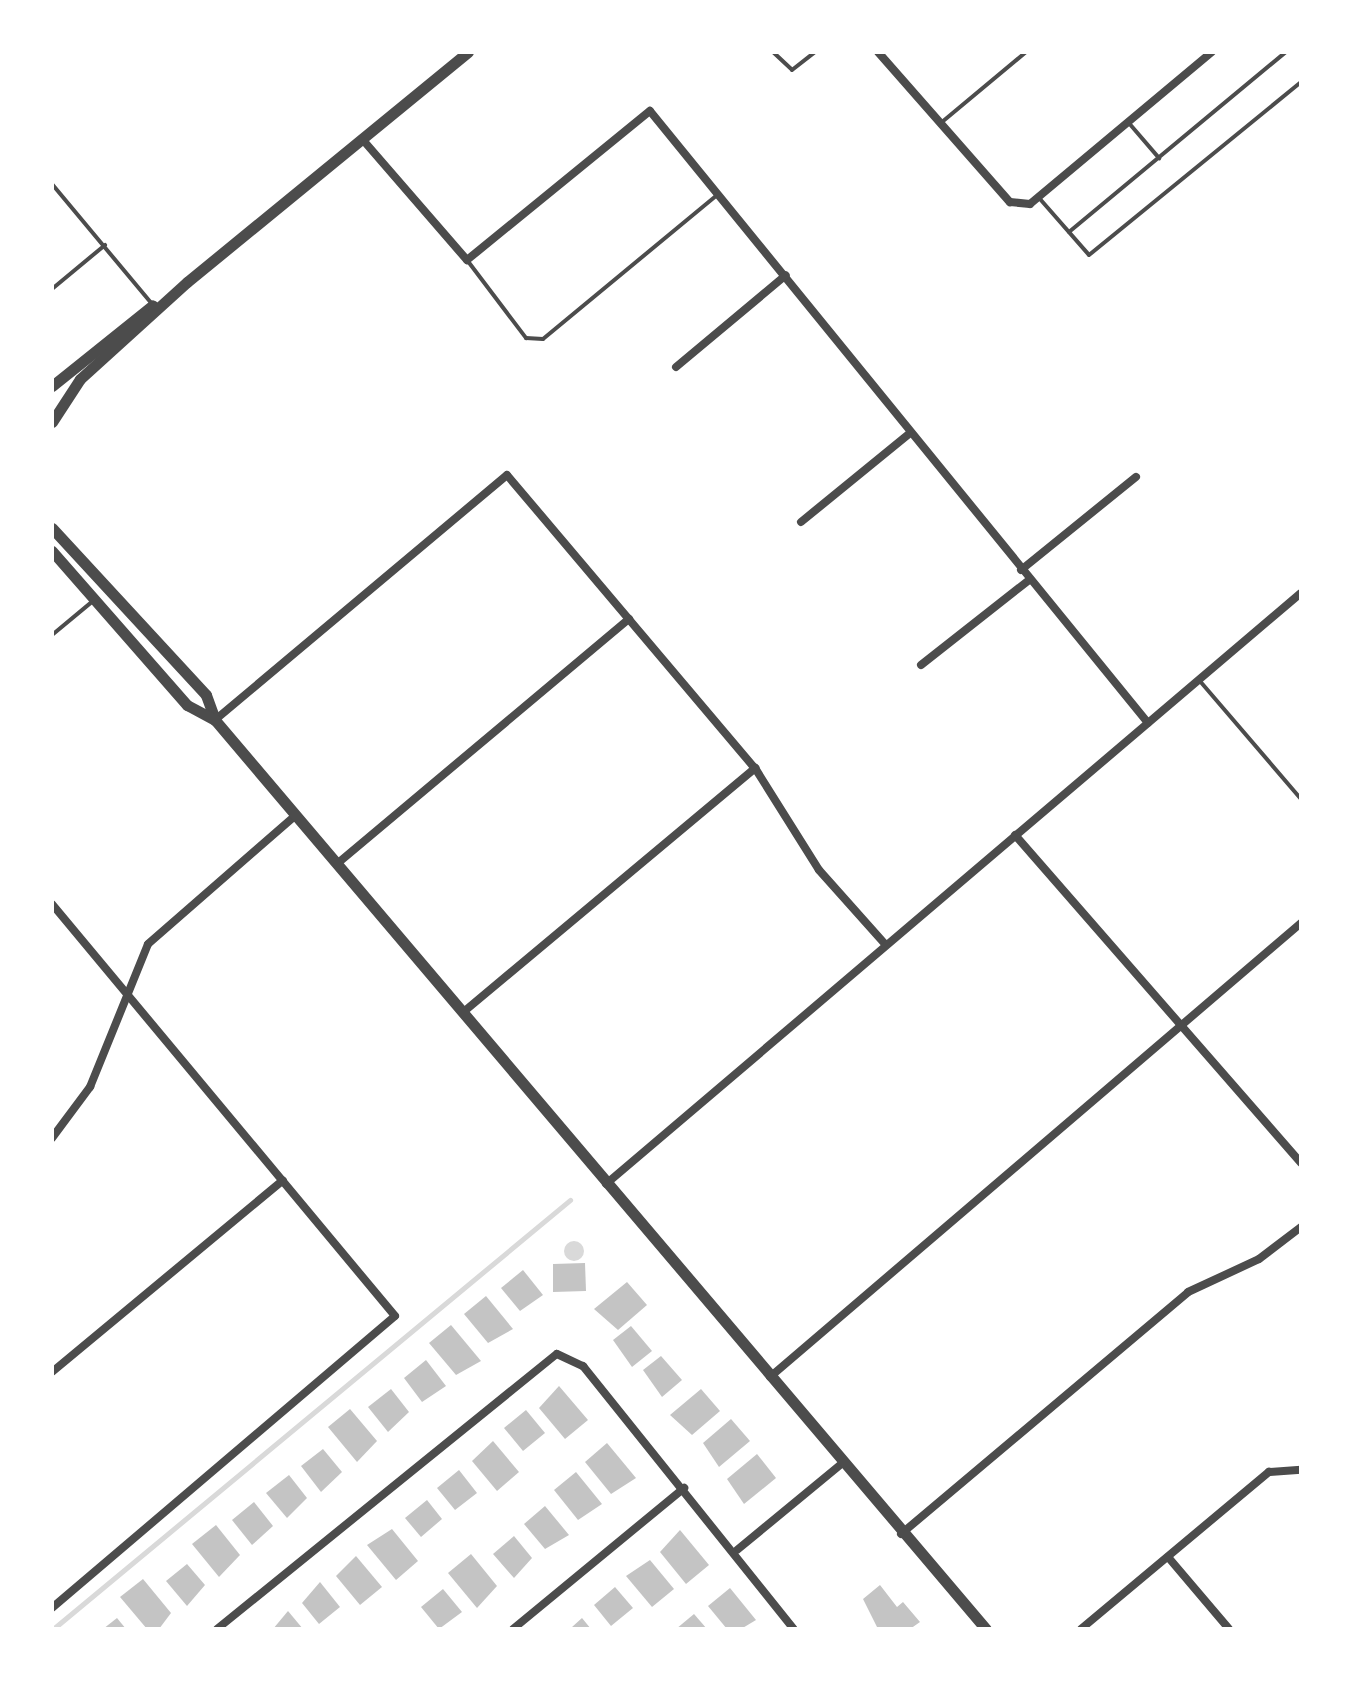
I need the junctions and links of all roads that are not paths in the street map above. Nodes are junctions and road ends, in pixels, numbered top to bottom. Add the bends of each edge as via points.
1 (468, 52) edge
2 (773, 52) edge
3 (815, 52) edge
4 (878, 52) edge
5 (1026, 52) edge
6 (1212, 52) edge
7 (1286, 52) edge
8 (1301, 82) edge
9 (1128, 122) junction
10 (941, 123) junction
11 (363, 140) junction
12 (1159, 158) junction
13 (52, 184) edge
14 (718, 194) junction
15 (1038, 197) junction
16 (1069, 232) junction
17 (105, 245) junction
18 (467, 260) junction
19 (786, 275) junction
20 (187, 282) junction
21 (52, 289) edge
22 (153, 305) junction
23 (676, 367) dead end
24 (52, 386) edge
25 (52, 422) edge
26 (909, 434) junction
27 (1136, 477) dead end
28 (801, 522) dead end
29 (52, 528) edge
30 (52, 551) edge
31 (1021, 570) junction
32 (1029, 580) junction
33 (1301, 593) edge
34 (96, 598) junction
35 (629, 619) junction
36 (52, 635) edge
37 (921, 665) dead end
38 (1199, 680) junction
39 (215, 720) junction
40 (1148, 723) junction
41 (755, 768) junction
42 (1301, 799) edge
43 (296, 815) junction
44 (1015, 835) junction
45 (338, 863) junction
46 (54, 911) edge
47 (1301, 923) edge
48 (885, 944) junction
49 (126, 990) junction
50 (467, 1009) junction
51 (1178, 1025) junction
52 (52, 1138) edge
53 (1301, 1163) edge
54 (283, 1180) junction
55 (606, 1184) junction
56 (1301, 1227) edge
57 (52, 1372) edge
58 (768, 1379) junction
59 (840, 1465) junction
60 (1301, 1470) edge
61 (684, 1488) junction
62 (900, 1535) junction
63 (737, 1550) junction
64 (1168, 1557) junction
65 (52, 1608) edge
66 (217, 1629) edge
67 (513, 1629) edge
68 (794, 1629) edge
69 (986, 1629) edge
70 (1081, 1629) edge
71 (1229, 1629) edge

1 - 11 street
2 - 3 lane via 792,70
4 - 10 street
5 - 10 lane
6 - 9 street
7 - 12 lane
8 - 16 lane via 1089,255
9 - 12 lane
9 - 15 street
10 - 15 street via 1010,202 1030,204
11 - 18 street
11 - 20 street
12 - 16 lane
13 - 17 lane
14 - 18 lane via 543,339 526,338
14 - 18 street via 650,111
14 - 19 street
15 - 16 lane
17 - 21 lane
17 - 22 lane
19 - 23 street
19 - 26 street via 849,348
20 - 22 street
20 - 25 street via 80,379
22 - 24 street
26 - 28 street
26 - 31 street
27 - 31 street
29 - 39 street via 206,695
30 - 34 street
31 - 32 street
32 - 37 street
32 - 40 street
33 - 38 street
34 - 36 lane
34 - 39 street via 187,705
35 - 39 street via 507,475
35 - 41 street
35 - 45 street
38 - 40 street
38 - 42 lane
39 - 43 street
40 - 44 street
41 - 48 street via 819,870
41 - 50 street
43 - 45 street
43 - 49 street via 148,944
44 - 48 street
44 - 51 street
45 - 50 street
46 - 49 street
47 - 51 street
48 - 55 street
49 - 52 street via 90,1087
49 - 54 street
50 - 55 street
51 - 53 street
51 - 58 street
54 - 57 street
54 - 65 street via 395,1316
55 - 58 street
56 - 62 street via 1259,1259 1188,1292
58 - 59 street
59 - 62 street
59 - 63 street
60 - 64 street via 1269,1472
61 - 63 street
61 - 66 street via 583,1366 557,1354
61 - 67 street
62 - 69 street
63 - 68 street
64 - 70 street
64 - 71 street

